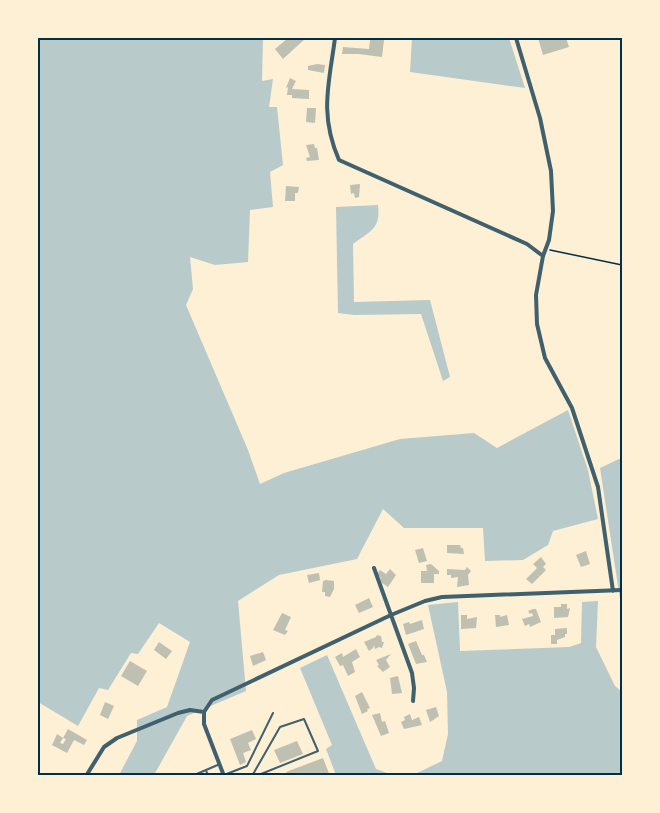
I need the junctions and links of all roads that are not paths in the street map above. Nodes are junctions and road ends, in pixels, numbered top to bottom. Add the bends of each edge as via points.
1 (335, 38) edge
2 (516, 38) edge
3 (543, 256) junction
4 (374, 568) dead end
5 (622, 590) edge
6 (613, 591) junction
7 (391, 615) junction
8 (413, 701) dead end
9 (204, 712) junction
10 (273, 713) dead end
11 (220, 764) junction
12 (206, 770) junction
13 (224, 775) edge
14 (86, 776) edge
15 (192, 776) edge
16 (208, 776) edge
17 (252, 776) edge
18 (256, 776) edge

1 - 3 street via 326,111 339,160 527,244
2 - 3 street via 551,171 553,211
3 - 6 street via 536,295 537,324 545,358 572,408 598,487
4 - 7 street
5 - 6 street
6 - 7 street via 442,597
7 - 8 street via 412,674
7 - 9 street via 213,700
9 - 11 street via 204,724
9 - 14 street via 178,713 117,738 104,747
10 - 13 lane via 247,766
11 - 12 lane
11 - 13 street
12 - 15 lane
12 - 16 lane
17 - 18 lane via 280,727 304,719 318,752

